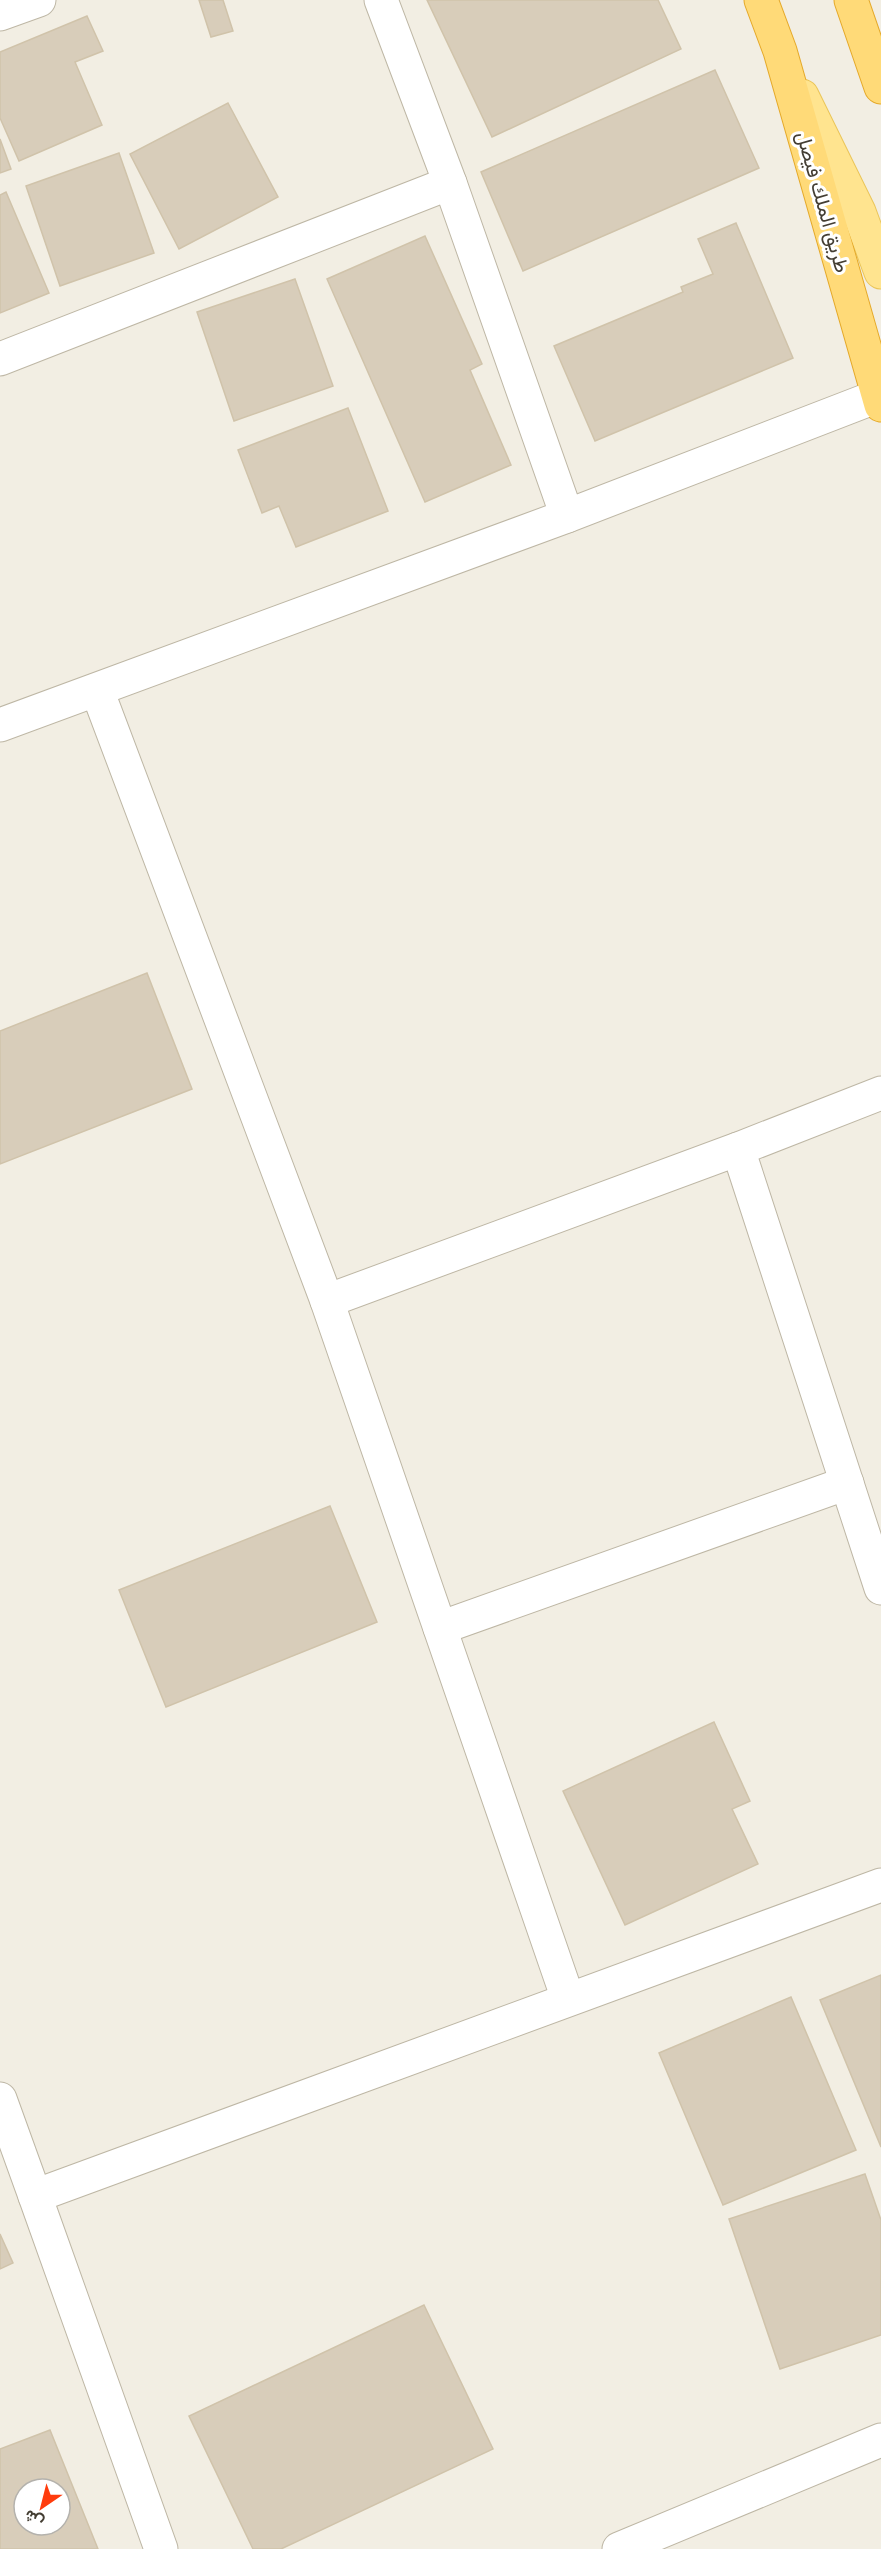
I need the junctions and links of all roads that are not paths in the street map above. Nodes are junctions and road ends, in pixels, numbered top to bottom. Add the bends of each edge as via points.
1 (39, 0) edge
2 (381, 0) edge
3 (761, 0) edge
4 (851, 0) edge
5 (0, 14) edge
6 (780, 51) junction
7 (881, 87) edge
8 (450, 183) junction
9 (881, 272) edge
10 (0, 359) edge
11 (879, 401) edge
12 (567, 516) junction
13 (97, 690) junction
14 (0, 725) edge
15 (881, 1093) edge
16 (738, 1149) junction
17 (327, 1301) junction
18 (847, 1484) junction
19 (881, 1588) edge
20 (440, 1628) junction
21 (881, 1885) edge
22 (568, 1998) junction
23 (0, 2099) edge
24 (35, 2196) junction
25 (881, 2440) edge
26 (161, 2549) edge
27 (619, 2549) edge

1 - 5 street
2 - 8 street
3 - 6 highway, طريق الملك فيصل
4 - 7 highway
6 - 9 main road via 859,212
6 - 11 highway, طريق الملك فيصل
8 - 10 street
8 - 12 street
11 - 12 street
12 - 13 street
13 - 14 street
13 - 17 street
15 - 16 street
16 - 17 street
16 - 18 street
17 - 20 street
18 - 19 street
18 - 20 street
20 - 22 street
21 - 22 street
22 - 24 street
23 - 24 street
24 - 26 street
25 - 27 street

